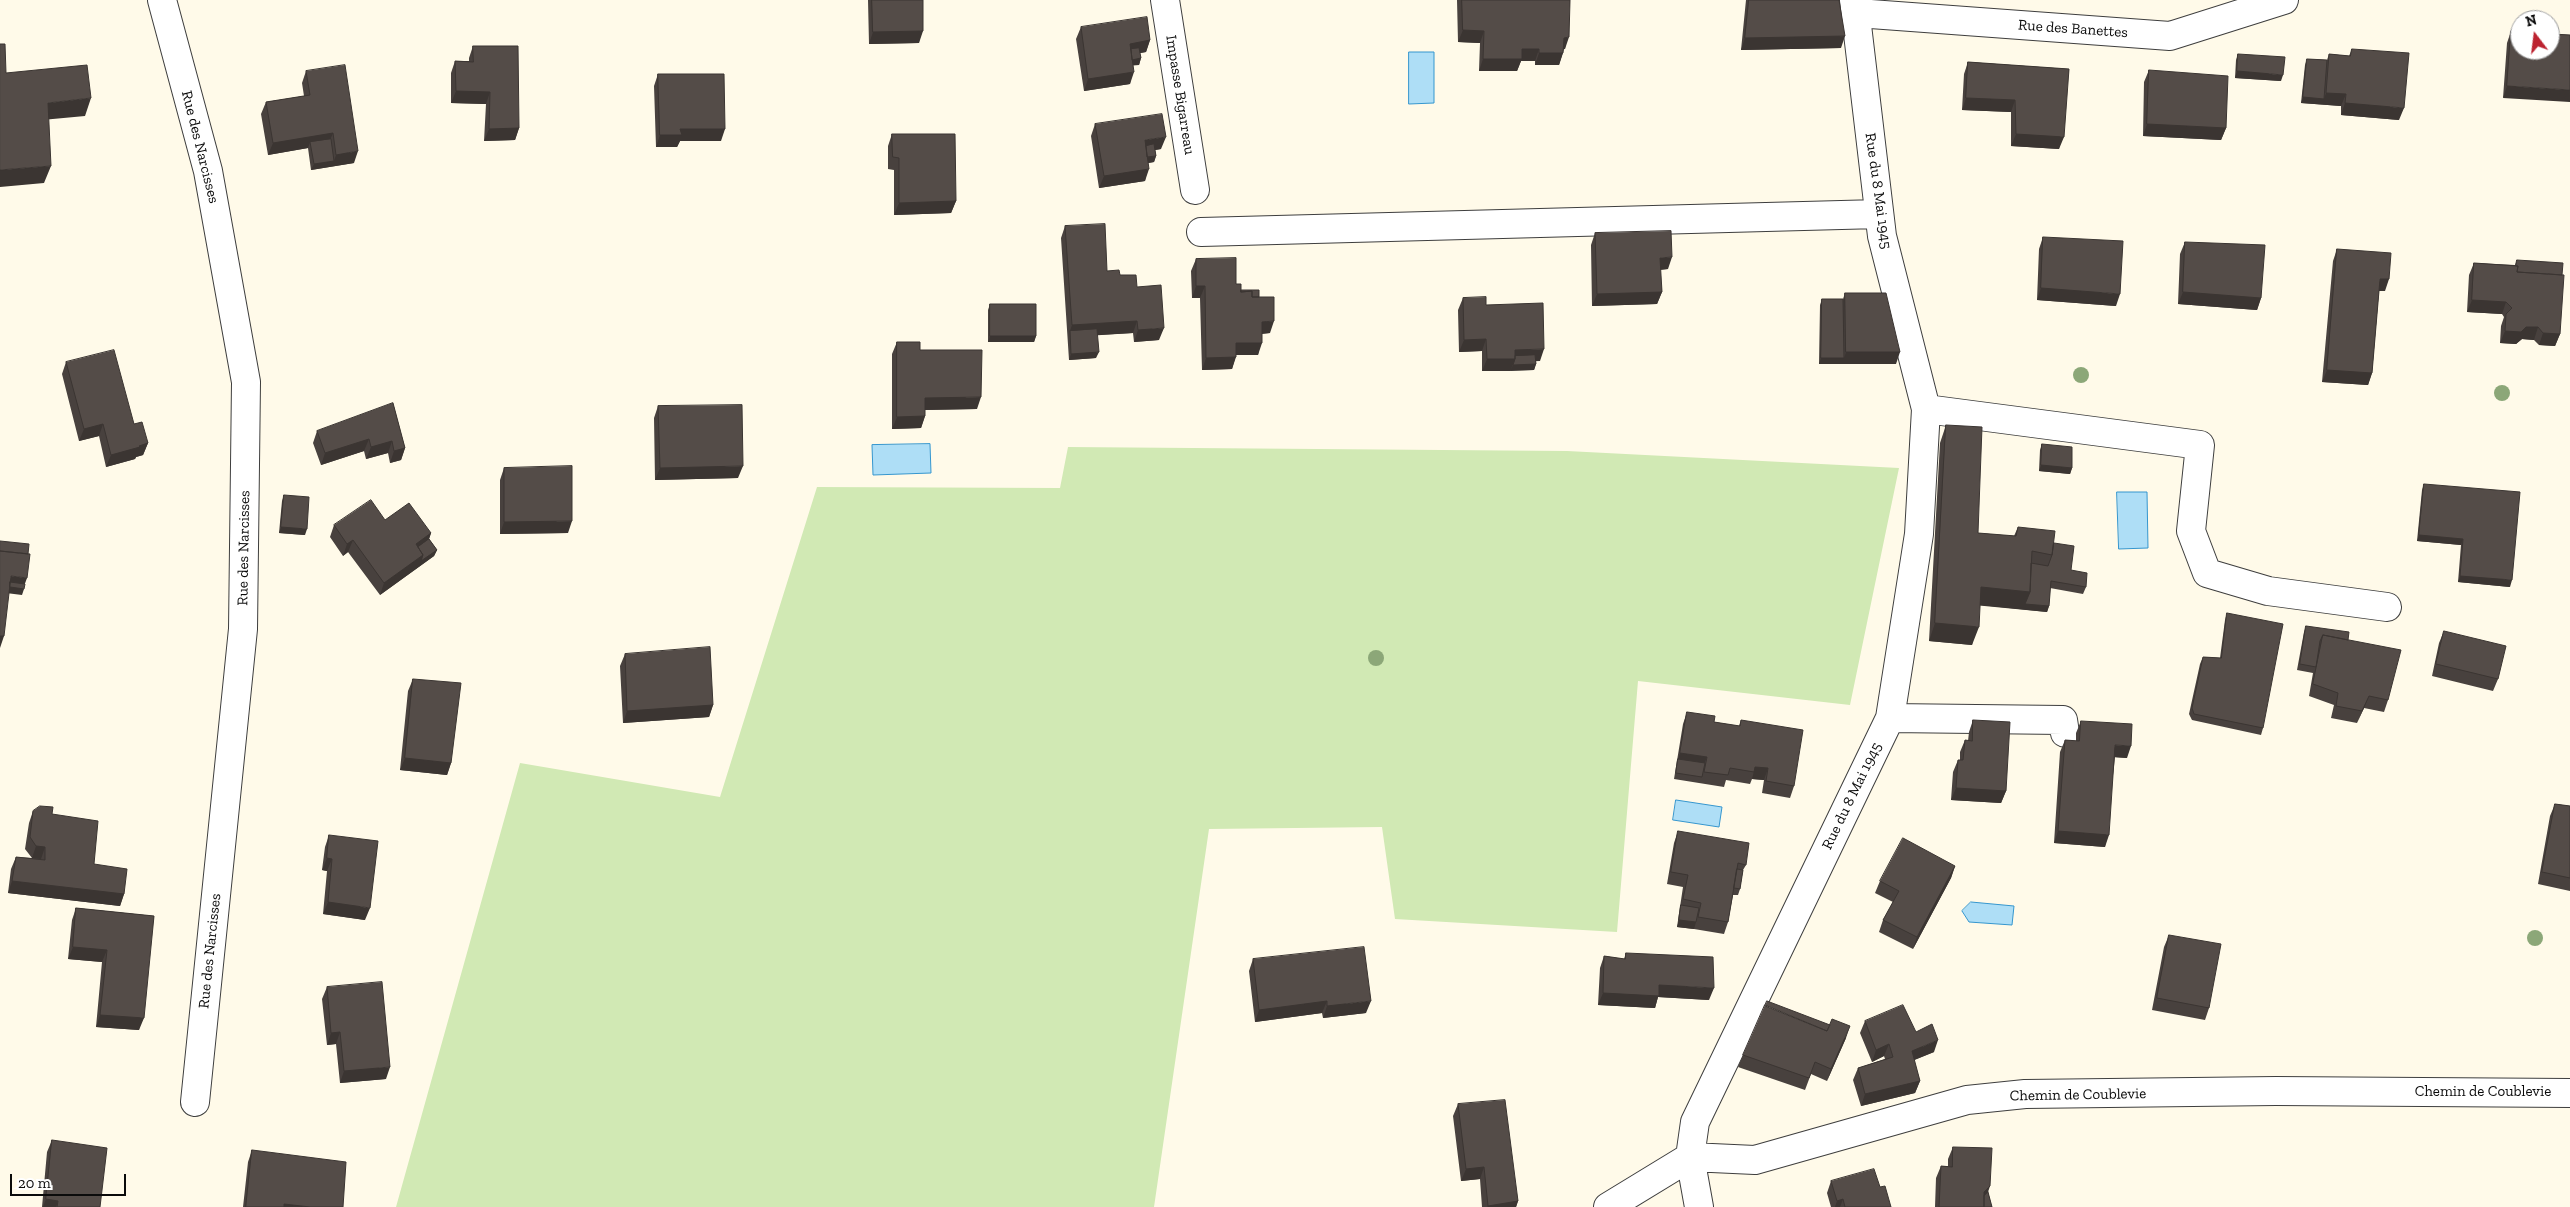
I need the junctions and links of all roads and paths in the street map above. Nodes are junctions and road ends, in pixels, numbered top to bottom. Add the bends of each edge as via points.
1 (162, 0) edge
2 (1165, 0) edge
3 (2284, 0) edge
4 (1856, 6) edge
5 (1195, 190) dead end
6 (1879, 214) junction
7 (1201, 232) dead end
8 (1926, 409) junction
9 (2387, 607) dead end
10 (1890, 718) junction
11 (2065, 733) dead end
12 (2570, 1093) edge
13 (195, 1102) dead end
14 (1690, 1157) junction
15 (1608, 1207) edge
16 (1699, 1207) edge

1 - 13 street, Rue des Narcisses via 208,171 246,382 243,629
2 - 5 street, Impasse Bigarreau
3 - 4 street, Rue des Banettes via 2170,36
4 - 6 street, Rue du 8 Mai 1945
6 - 7 street
6 - 8 street, Rue du 8 Mai 1945
8 - 9 street via 2200,445 2191,531 2207,573 2268,591
8 - 10 street, Rue du 8 Mai 1945 via 1919,534
10 - 11 street via 2063,720
10 - 14 street, Rue du 8 Mai 1945 via 1694,1122
12 - 14 street, Chemin de Coublevie via 2276,1091 2025,1094 1967,1100 1755,1160
14 - 15 street
14 - 16 street, Rue du 8 Mai 1945

